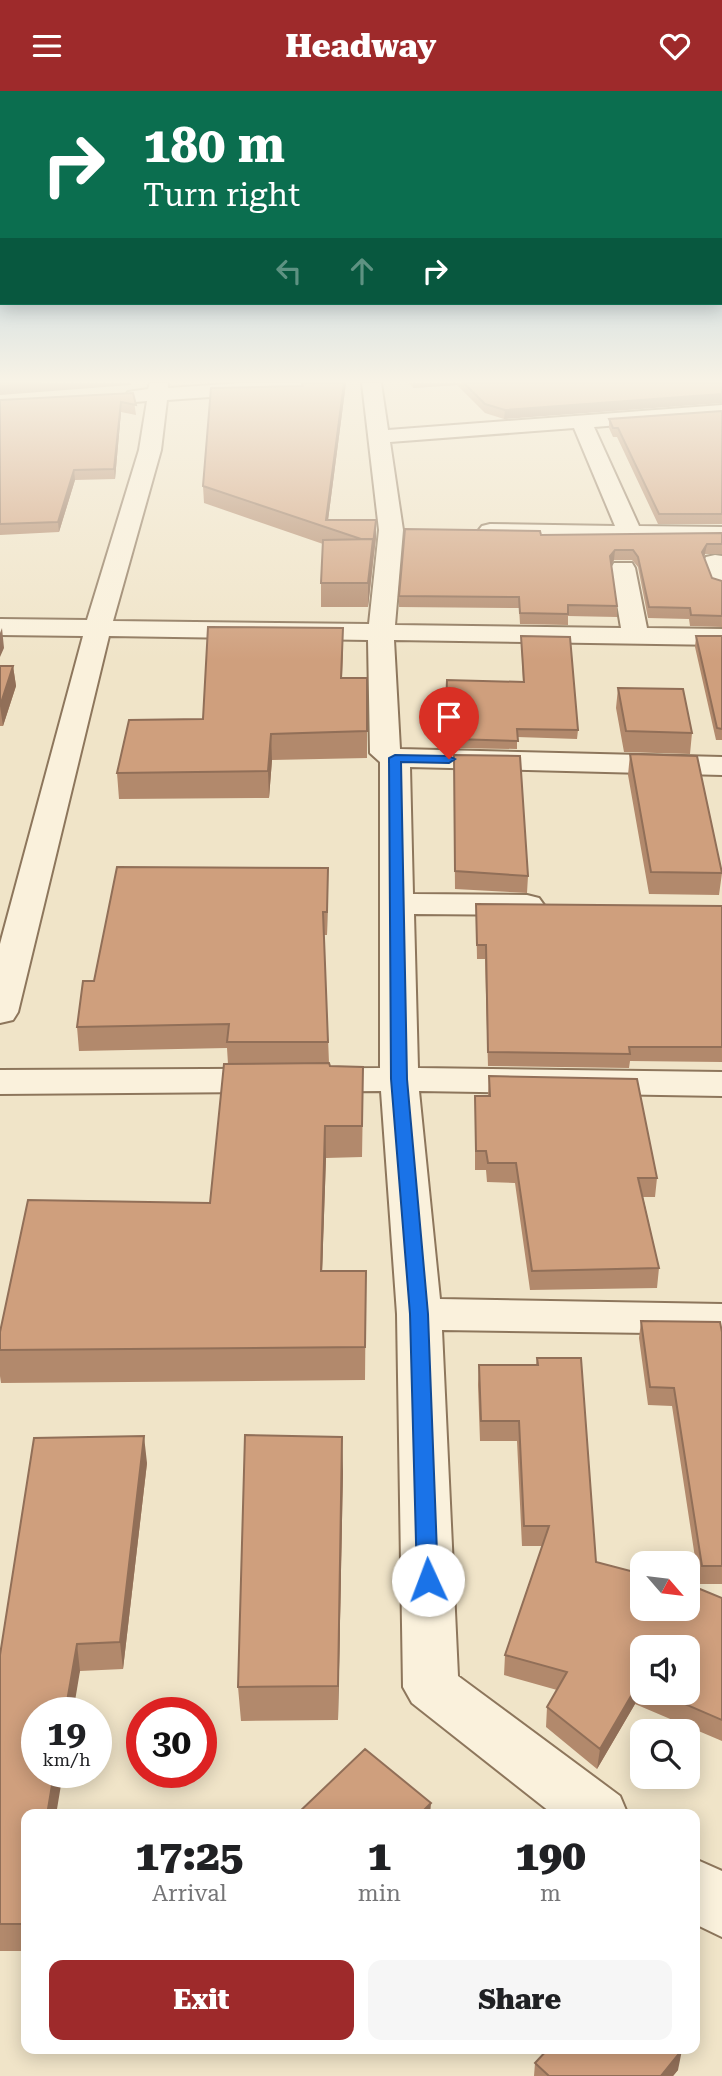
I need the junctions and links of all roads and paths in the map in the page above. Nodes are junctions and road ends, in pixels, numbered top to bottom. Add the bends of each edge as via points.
1 (143, 476) edge
2 (385, 476) edge
3 (605, 476) edge
4 (391, 530) junction
5 (417, 531) edge
6 (470, 531) edge
7 (630, 533) junction
8 (722, 534) edge
9 (623, 568) edge
10 (0, 627) edge
11 (98, 628) junction
12 (381, 633) junction
13 (636, 636) junction
14 (722, 637) edge
15 (395, 758) junction
16 (722, 766) edge
17 (397, 904) junction
18 (559, 906) edge
19 (0, 1012) edge
20 (399, 1079) junction
21 (0, 1081) edge
22 (722, 1084) edge
23 (419, 1314) junction
24 (722, 1319) edge
25 (591, 1809) edge
26 (700, 1891) edge
27 (722, 1908) edge

1 - 11 street
2 - 4 street
3 - 7 street
4 - 5 street
4 - 12 street
6 - 7 street
7 - 8 street
9 - 13 street
10 - 11 street
11 - 12 street
11 - 19 street
12 - 13 street
12 - 15 street via 385,753
13 - 14 street
15 - 16 street
15 - 17 street
17 - 18 street
17 - 20 street
20 - 21 street
20 - 22 street
20 - 23 street
23 - 24 street
23 - 25 street via 431,1687
26 - 27 street

